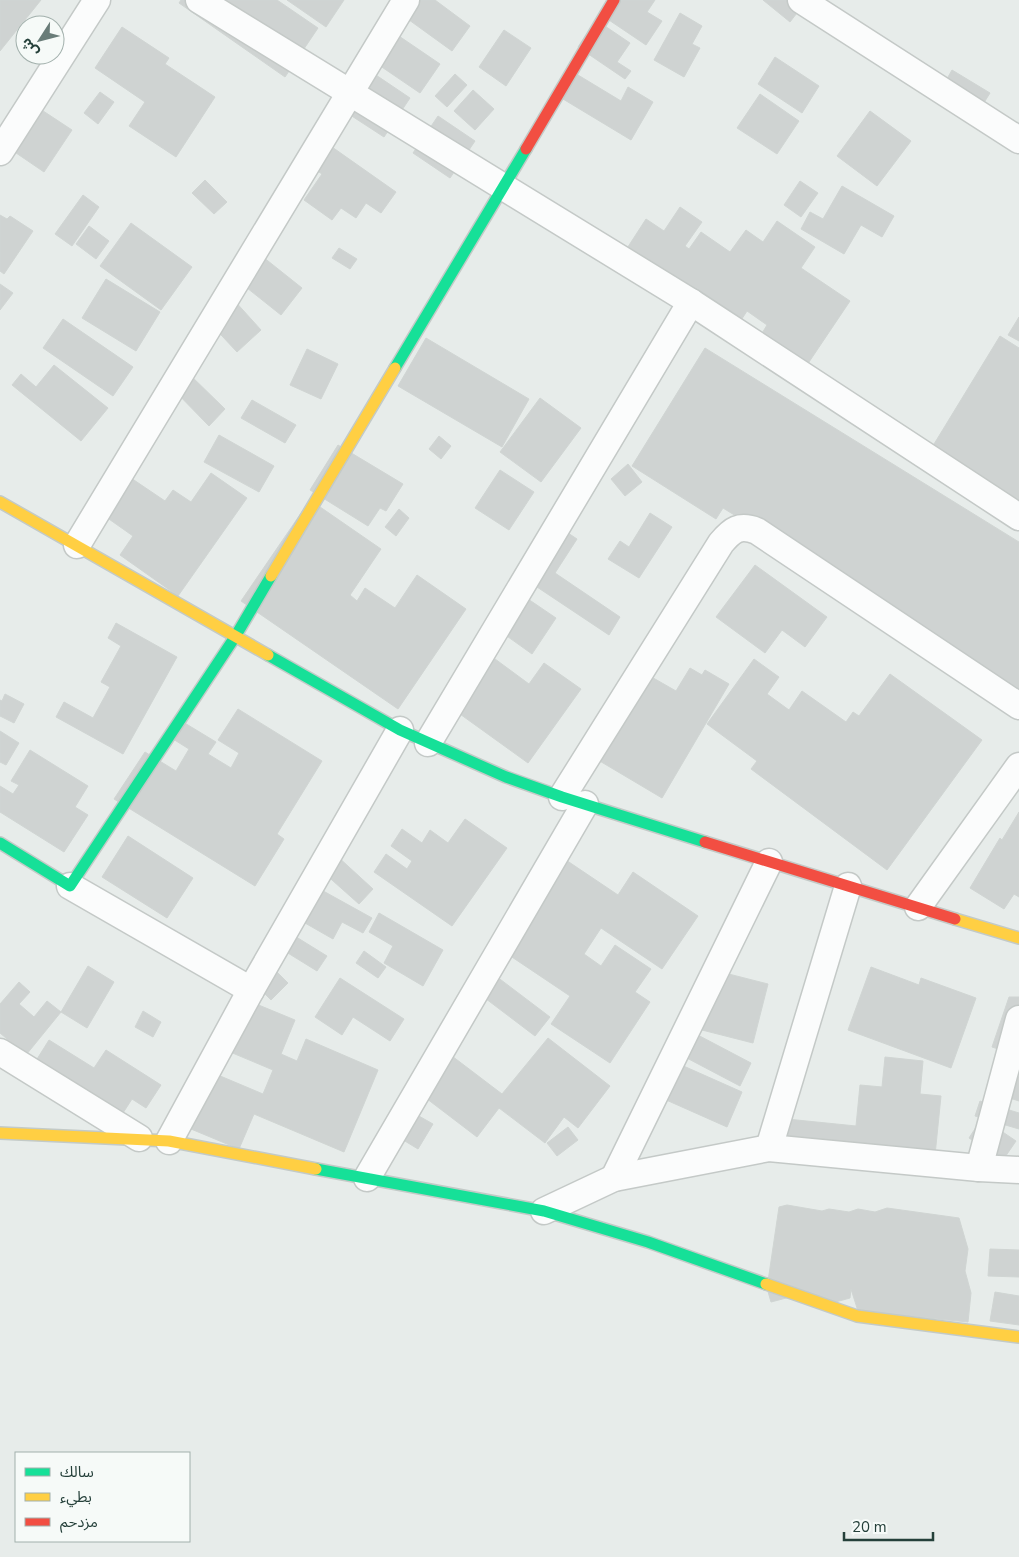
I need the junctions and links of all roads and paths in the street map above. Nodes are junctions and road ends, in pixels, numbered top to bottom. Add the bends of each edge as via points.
1 (97, 0) edge
2 (199, 0) edge
3 (406, 0) edge
4 (614, 0) edge
5 (801, 0) edge
6 (350, 93) junction
7 (1019, 140) edge
8 (0, 152) edge
9 (502, 185) junction
10 (691, 302) junction
11 (0, 502) edge
12 (1019, 517) edge
13 (76, 545) junction
14 (235, 637) junction
15 (1019, 706) edge
16 (400, 730) junction
17 (428, 743) junction
18 (1019, 766) edge
19 (573, 801) junction
20 (0, 843) edge
21 (769, 862) junction
22 (70, 886) junction
23 (848, 886) junction
24 (918, 907) junction
25 (1019, 938) edge
26 (251, 990) junction
27 (1019, 1019) edge
28 (0, 1052) edge
29 (0, 1133) edge
30 (139, 1138) junction
31 (169, 1141) junction
32 (769, 1148) junction
33 (979, 1168) junction
34 (1019, 1170) edge
35 (367, 1178) junction
36 (614, 1178) junction
37 (544, 1211) junction
38 (1019, 1337) edge

1 - 8 street
2 - 6 street
3 - 6 street
4 - 9 street
5 - 7 street
6 - 9 street
6 - 13 street
9 - 10 street
9 - 14 street
10 - 12 street
10 - 17 street
11 - 13 street
13 - 14 street
14 - 16 street
14 - 22 street
15 - 19 street via 757,531 741,527 721,543
16 - 17 street
16 - 26 street
17 - 19 street via 506,777
18 - 24 street
19 - 21 street
19 - 35 street
20 - 22 street
21 - 23 street
21 - 36 street
22 - 26 street
23 - 24 street
23 - 32 street
24 - 25 street
26 - 31 street
27 - 33 street
28 - 30 street
29 - 30 street
30 - 31 street
31 - 35 street
32 - 33 street
32 - 36 street
33 - 34 street
35 - 37 street
36 - 37 street
37 - 38 street via 648,1242 858,1316

